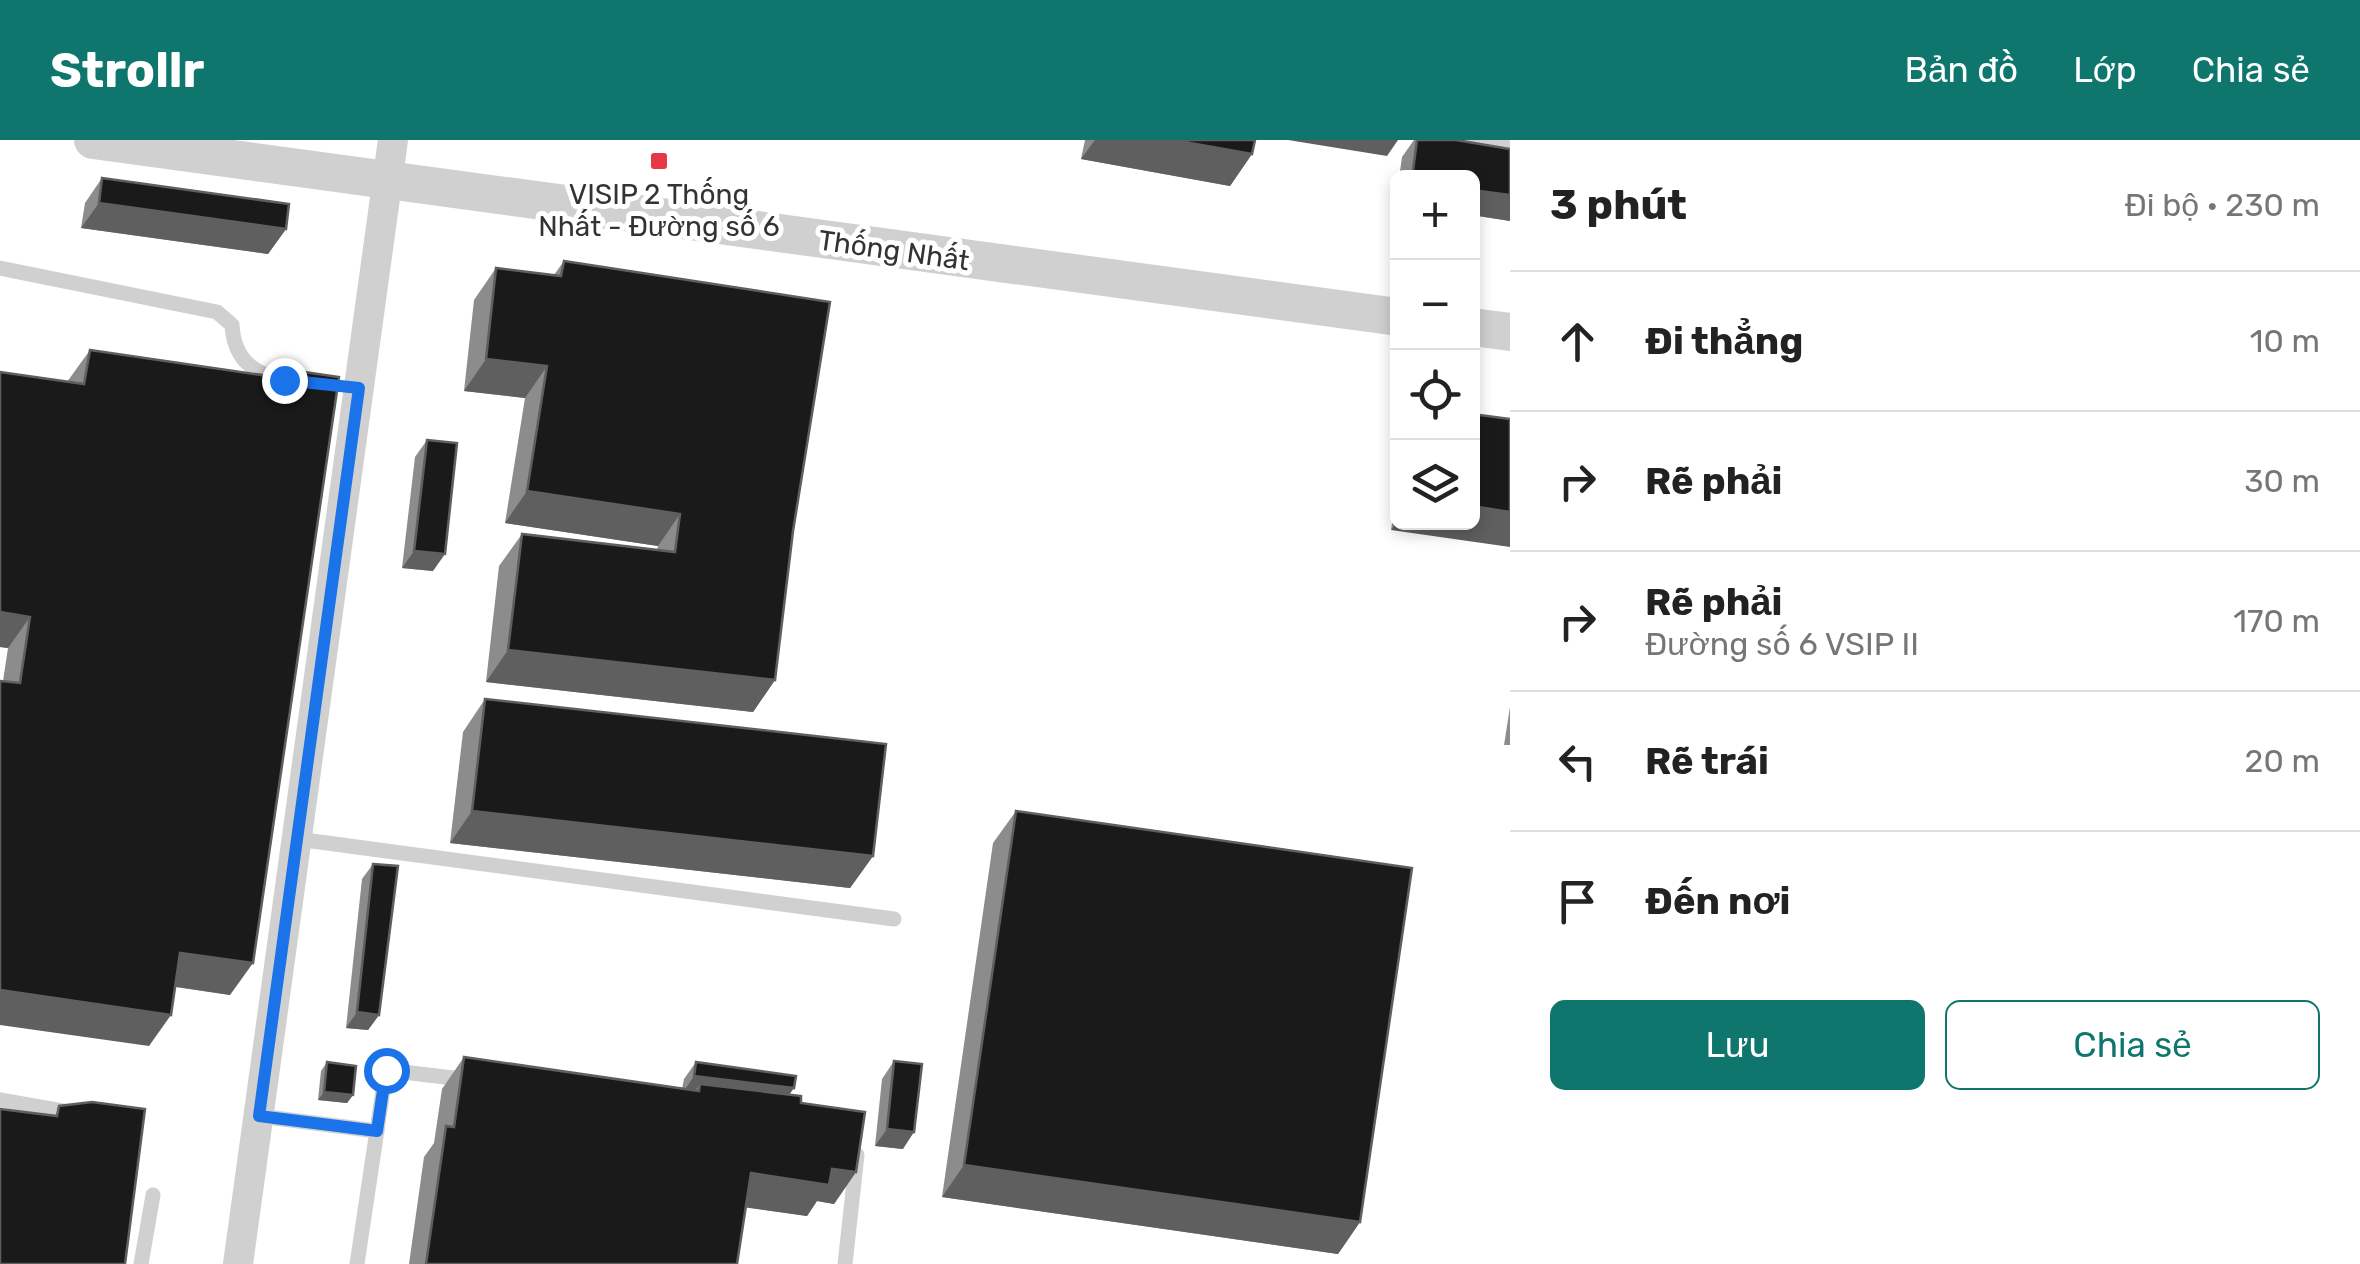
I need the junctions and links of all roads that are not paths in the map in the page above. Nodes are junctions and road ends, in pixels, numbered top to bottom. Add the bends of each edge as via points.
1 (93, 140) edge
2 (394, 140) edge
3 (1471, 140) edge
4 (1510, 146) edge
5 (388, 181) junction
6 (0, 268) edge
7 (1390, 316) edge
8 (1480, 328) edge
9 (1510, 332) edge
10 (321, 384) edge
11 (297, 839) junction
12 (894, 919) dead end
13 (484, 1081) edge
14 (0, 1100) edge
15 (87, 1116) edge
16 (259, 1116) junction
17 (860, 1130) edge
18 (377, 1131) junction
19 (153, 1195) dead end
20 (141, 1264) edge
21 (238, 1264) edge
22 (357, 1264) edge
23 (845, 1264) edge

1 - 5 street, Thống Nhất
2 - 5 street
3 - 4 lane
5 - 7 street, Thống Nhất
5 - 11 street via 350,386
6 - 10 lane via 216,312 232,324 241,360 284,380
8 - 9 street
11 - 12 lane
11 - 16 street
13 - 18 lane via 386,1070
14 - 15 lane
16 - 18 lane
16 - 21 street
17 - 23 lane
18 - 22 lane
19 - 20 lane

